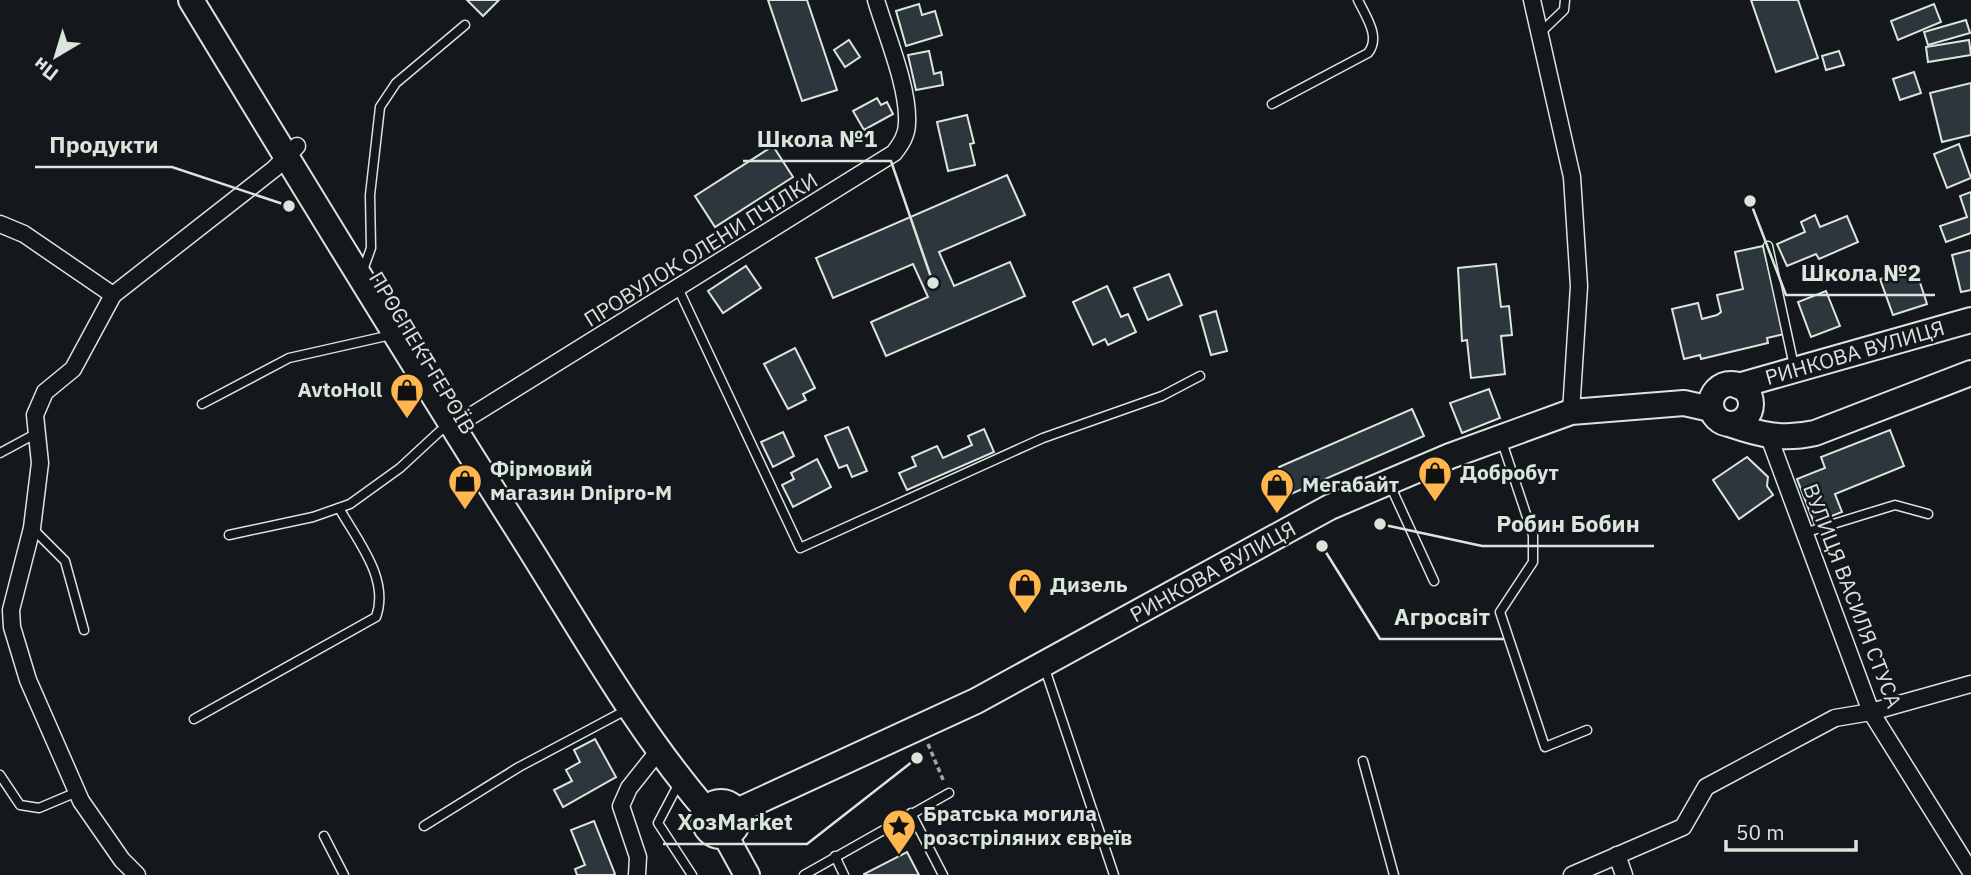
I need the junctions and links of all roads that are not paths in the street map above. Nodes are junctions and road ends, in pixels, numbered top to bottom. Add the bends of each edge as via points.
1 (191, 0) edge
2 (207, 0) edge
3 (876, 0) edge
4 (1359, 0) edge
5 (1532, 0) edge
6 (1565, 0) edge
7 (465, 25) dead end
8 (1540, 33) junction
9 (1272, 104) dead end
10 (292, 152) junction
11 (0, 224) edge
12 (1768, 246) dead end
13 (364, 269) junction
14 (678, 288) junction
15 (113, 295) junction
16 (1971, 320) edge
17 (397, 334) junction
18 (1795, 369) junction
19 (1971, 373) edge
20 (1200, 376) dead end
21 (1738, 386) junction
22 (202, 404) dead end
23 (1711, 409) junction
24 (1571, 412) junction
25 (457, 424) junction
26 (1731, 425) junction
27 (37, 433) junction
28 (1769, 437) junction
29 (1500, 438) junction
30 (0, 453) edge
31 (1389, 482) junction
32 (340, 508) junction
33 (1928, 514) dead end
34 (32, 528) junction
35 (1804, 533) junction
36 (229, 535) dead end
37 (1434, 582) dead end
38 (84, 630) dead end
39 (1043, 665) junction
40 (1971, 684) edge
41 (631, 708) junction
42 (1871, 712) junction
43 (194, 719) dead end
44 (1587, 730) dead end
45 (660, 749) junction
46 (1363, 761) dead end
47 (0, 775) edge
48 (680, 780) junction
49 (77, 792) junction
50 (949, 793) road end
51 (721, 807) junction
52 (911, 813) junction
53 (424, 826) dead end
54 (324, 836) dead end
55 (1617, 855) junction
56 (835, 856) junction
57 (1971, 872) edge
58 (137, 875) edge
59 (344, 875) edge
60 (637, 875) edge
61 (692, 875) edge
62 (747, 875) edge
63 (804, 875) edge
64 (844, 875) edge
65 (943, 875) edge
66 (1114, 875) edge
67 (1394, 875) edge
68 (1572, 875) edge
69 (1624, 875) edge

1 - 10 main road, ПРОСПЕКТ ГЕРОЇВ
2 - 10 main road, ПРОСПЕКТ ГЕРОЇВ
3 - 14 street, ПРОВУЛОК ОЛЕНИ ПЧІЛКИ via 904,97 904,139 894,153
4 - 9 lane via 1375,38 1368,53
5 - 8 street
6 - 8 lane via 1564,10
7 - 13 lane via 396,83 380,107 370,195 371,248
8 - 24 street via 1572,177 1579,286
10 - 13 main road, ПРОСПЕКТ ГЕРОЇВ
10 - 15 street
11 - 15 street via 24,234
12 - 18 lane
13 - 17 main road, ПРОСПЕКТ ГЕРОЇВ
13 - 25 main road, ПРОСПЕКТ ГЕРОЇВ
14 - 20 lane via 800,548 1043,439 1162,396
14 - 25 street, ПРОВУЛОК ОЛЕНИ ПЧІЛКИ
15 - 27 street via 73,369 46,392 35,415
16 - 18 main road, РИНКОВА ВУЛИЦЯ
17 - 22 lane via 289,358
17 - 25 main road, ПРОСПЕКТ ГЕРОЇВ
18 - 21 main road, РИНКОВА ВУЛИЦЯ
19 - 28 main road, РИНКОВА ВУЛИЦЯ via 1815,433
21 - 23 main road, РИНКОВА ВУЛИЦЯ via 1720,387 1712,396
21 - 26 main road, РИНКОВА ВУЛИЦЯ via 1748,395 1750,408 1744,419
23 - 24 main road, РИНКОВА ВУЛИЦЯ via 1684,403
23 - 26 main road, РИНКОВА ВУЛИЦЯ via 1721,422
24 - 29 main road, РИНКОВА ВУЛИЦЯ
25 - 32 lane via 440,431 400,468
25 - 41 main road, ПРОСПЕКТ ГЕРОЇВ
25 - 51 main road, ПРОСПЕКТ ГЕРОЇВ via 668,740
26 - 28 main road, РИНКОВА ВУЛИЦЯ
27 - 30 lane
27 - 34 street via 40,463
28 - 35 street, ВУЛИЦЯ ВАСИЛЯ СТУСА
29 - 31 main road, РИНКОВА ВУЛИЦЯ
29 - 44 lane via 1533,535 1533,562 1500,612 1545,747
31 - 37 lane
31 - 39 main road, РИНКОВА ВУЛИЦЯ via 1330,507
32 - 36 lane
32 - 43 lane via 378,579 382,602 376,617
33 - 35 lane via 1895,505
34 - 38 lane via 65,561
34 - 49 street via 11,610 12,627 28,680
35 - 42 street, ВУЛИЦЯ ВАСИЛЯ СТУСА
39 - 51 main road, РИНКОВА ВУЛИЦЯ via 976,701
39 - 66 lane
40 - 42 street
41 - 45 main road, ПРОСПЕКТ ГЕРОЇВ
41 - 53 lane via 519,767
42 - 55 street via 1835,718 1706,787 1683,827
42 - 57 street, ВУЛИЦЯ ВАСИЛЯ СТУСА
45 - 48 main road, ПРОСПЕКТ ГЕРОЇВ
45 - 60 street via 629,788 621,806 638,857
46 - 67 lane
47 - 49 lane via 20,805 40,808
48 - 51 main road, ПРОСПЕКТ ГЕРОЇВ
48 - 61 lane via 657,823
49 - 58 street
50 - 52 lane
51 - 62 main road via 704,819 707,829 725,835
52 - 56 lane
52 - 65 lane
54 - 59 lane
55 - 68 street
55 - 69 street
56 - 63 lane
56 - 64 lane

